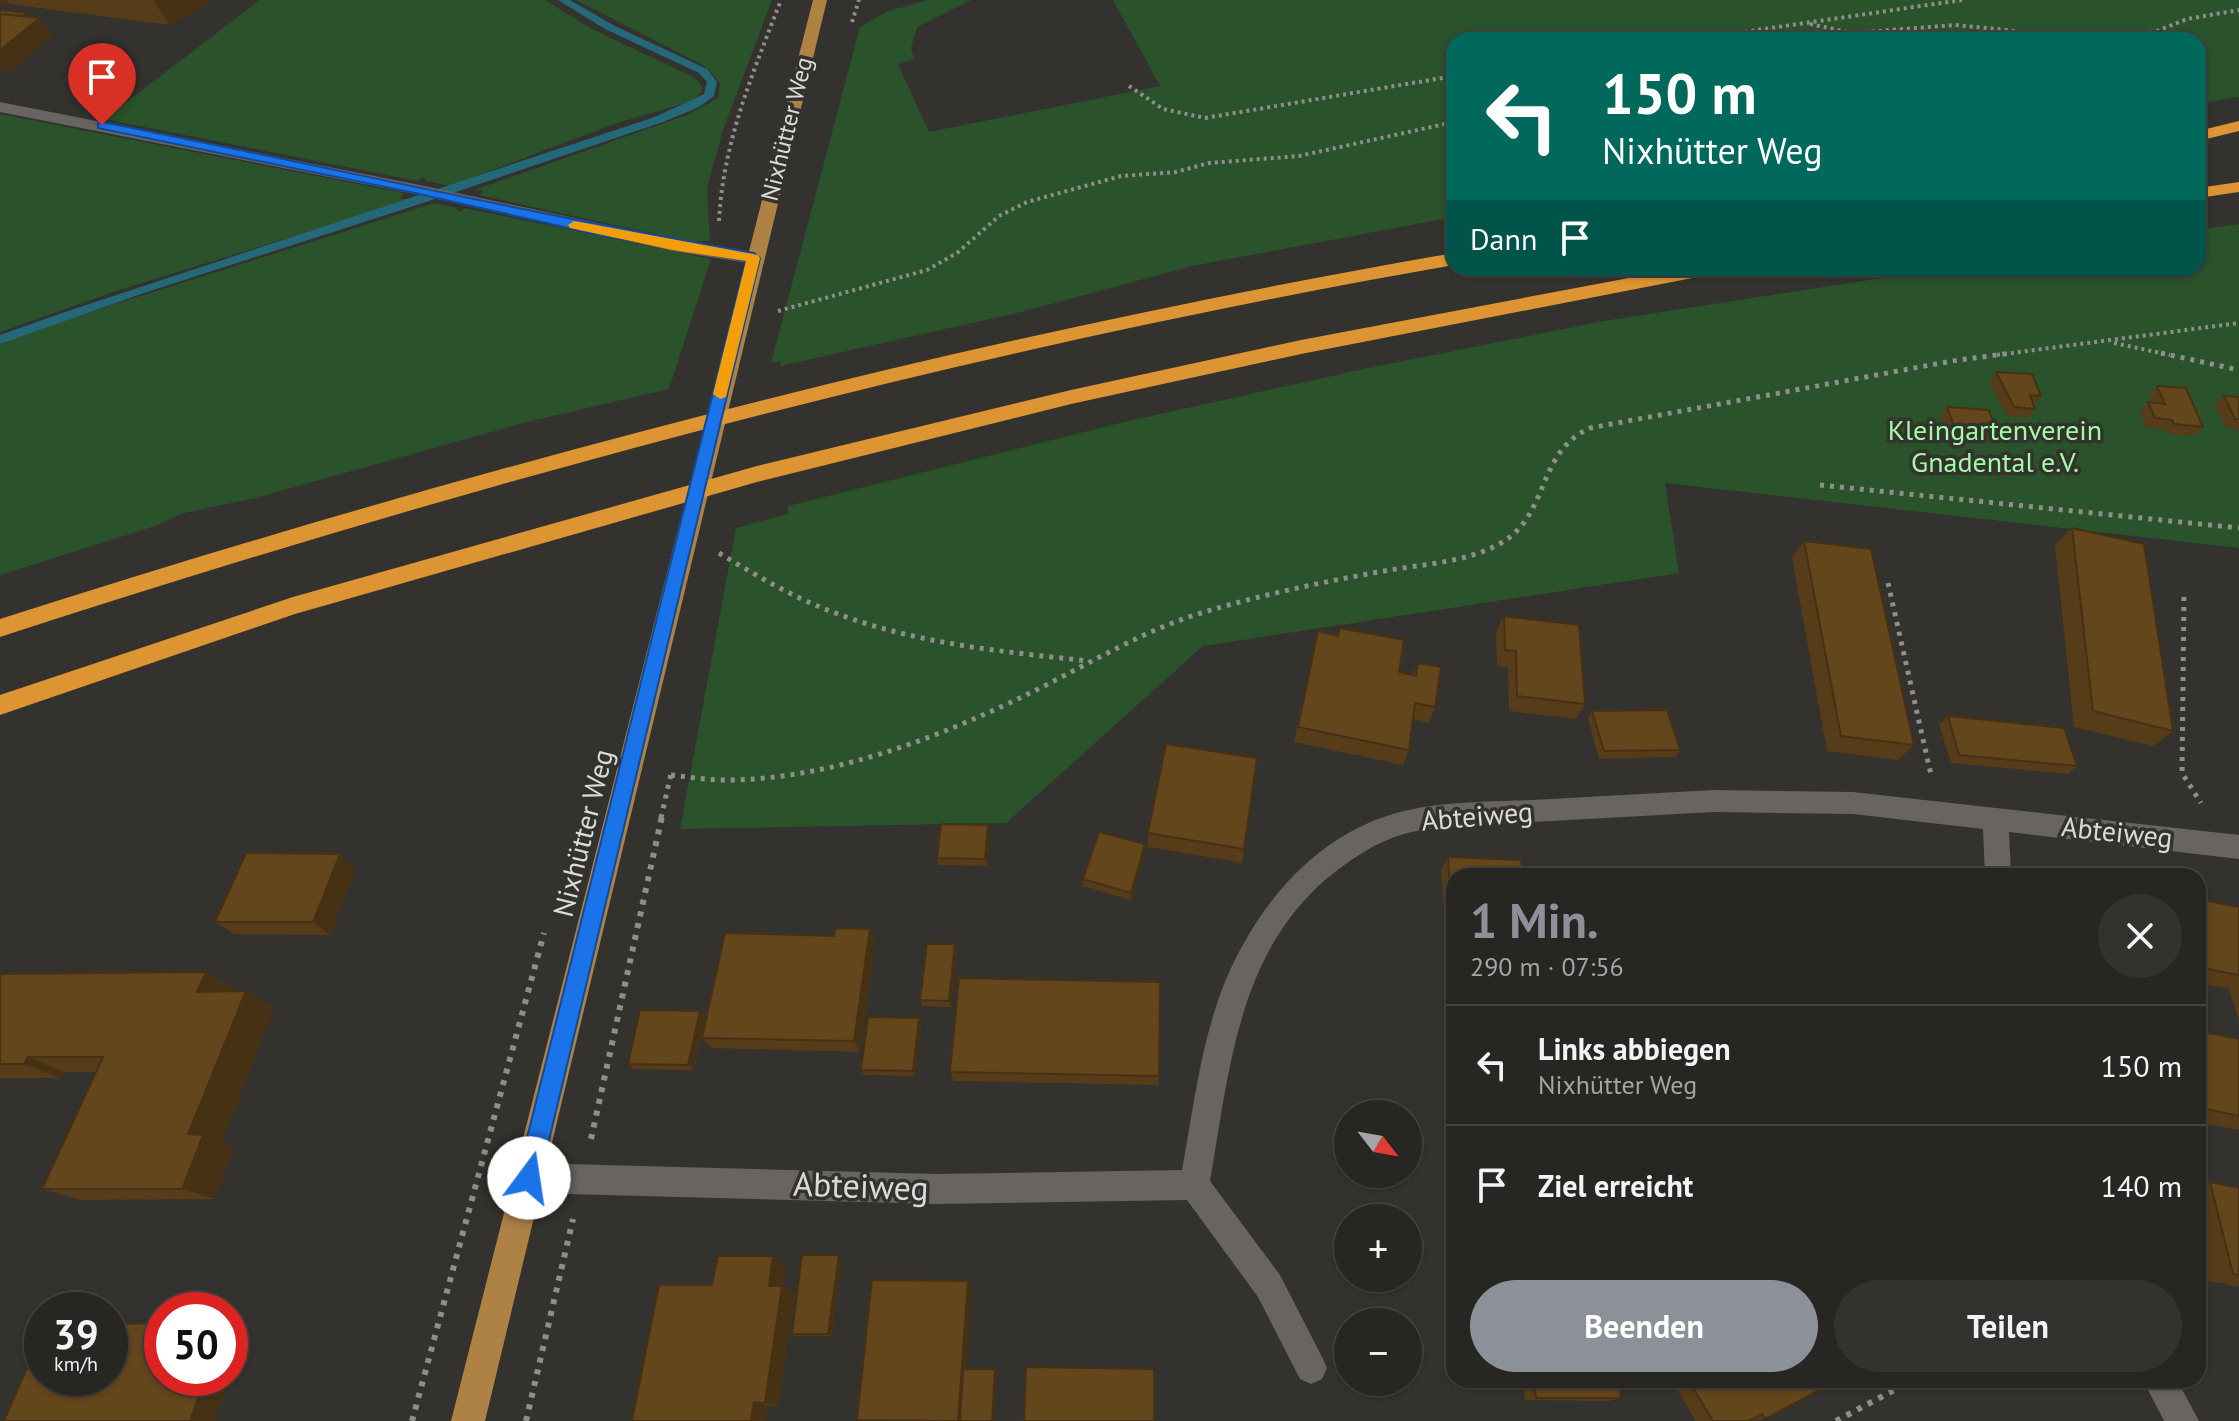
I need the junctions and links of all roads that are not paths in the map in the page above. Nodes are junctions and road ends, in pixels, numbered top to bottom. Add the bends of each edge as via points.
1 (820, 0) edge
2 (0, 107) edge
3 (2239, 126) edge
4 (2239, 135) edge
5 (2206, 136) edge
6 (2206, 137) edge
7 (2239, 187) edge
8 (2206, 192) edge
9 (754, 258) junction
10 (1446, 260) edge
11 (1671, 276) edge
12 (0, 628) edge
13 (0, 705) edge
14 (1995, 818) junction
15 (2233, 846) edge
16 (1998, 868) edge
17 (529, 1178) junction
18 (1194, 1185) junction
19 (1311, 1368) dead end
20 (2163, 1388) edge
21 (468, 1421) edge
22 (2182, 1421) edge

1 - 9 main road, Nixhütter Weg
2 - 9 street
3 - 5 highway
4 - 6 highway
7 - 8 highway
9 - 17 main road, Nixhütter Weg
10 - 12 highway via 1191,307 657,433 306,533
11 - 13 highway via 1301,347 757,474 293,606
14 - 15 street, Abteiweg
14 - 16 street
14 - 18 street, Abteiweg via 1853,803 1714,801 1440,816 1399,824 1347,848 1298,887 1270,920 1243,970 1228,1014
17 - 18 street, Abteiweg via 936,1189
17 - 21 main road, Nixhütter Weg
18 - 19 street via 1269,1286
20 - 22 street

